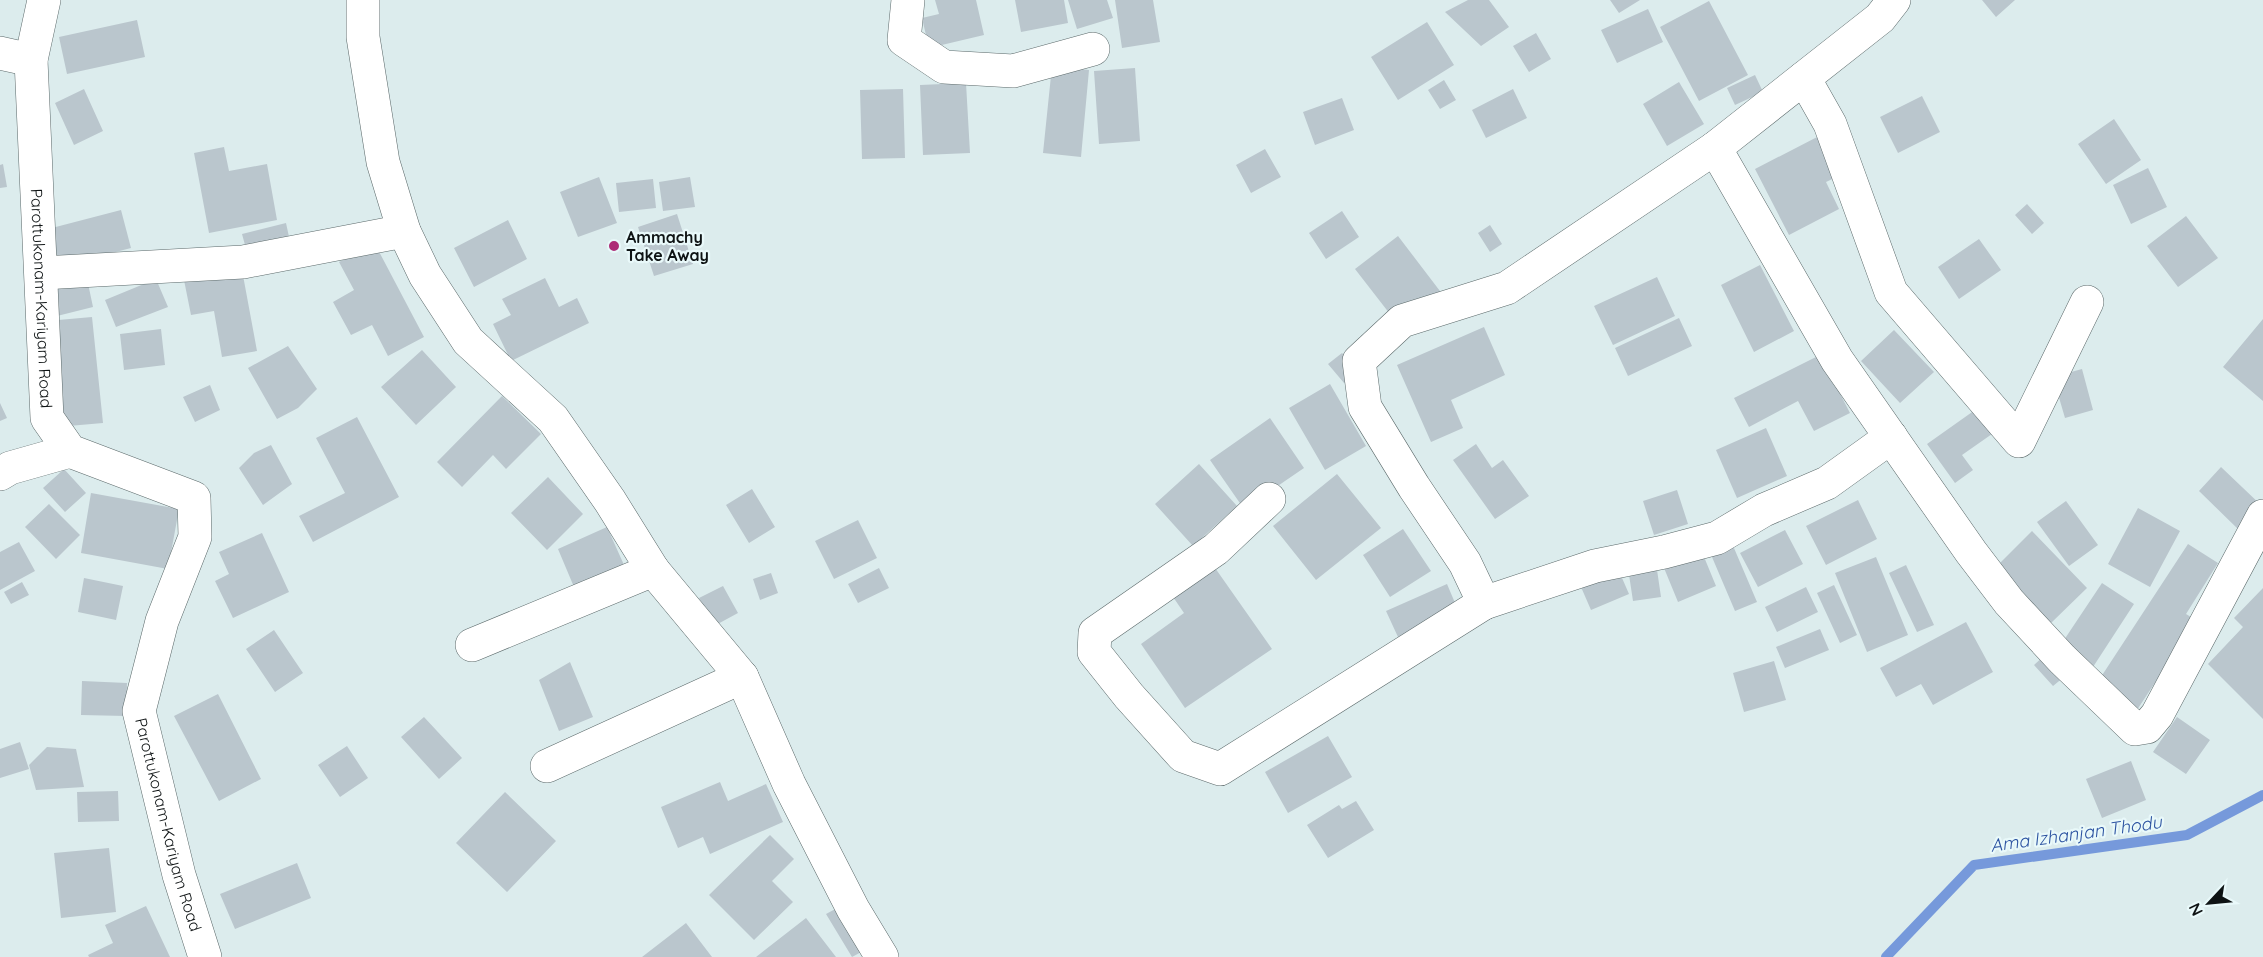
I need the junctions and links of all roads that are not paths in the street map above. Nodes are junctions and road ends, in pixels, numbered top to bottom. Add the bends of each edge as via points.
1 (44, 0) edge
2 (363, 0) edge
3 (908, 0) edge
4 (1894, 0) edge
5 (1093, 49) dead end
6 (15, 56) edge
7 (1804, 78) junction
8 (1715, 148) junction
9 (404, 231) junction
10 (42, 273) junction
11 (2087, 302) dead end
12 (1891, 437) junction
13 (70, 451) junction
14 (0, 474) edge
15 (1269, 499) dead end
16 (2263, 516) edge
17 (653, 570) junction
18 (1484, 603) junction
19 (472, 645) dead end
20 (742, 677) junction
21 (547, 766) dead end
22 (206, 957) edge
23 (882, 957) edge

1 - 6 street, Parottukonam-Kariyam Road
2 - 9 street via 363,37 383,162
3 - 5 street via 904,40 944,67 1013,71
4 - 7 street via 1880,18
6 - 10 street, Parottukonam-Kariyam Road
7 - 8 street
7 - 11 street via 1830,124 1891,292 2019,441
8 - 12 street via 1837,360
8 - 18 street via 1507,288 1402,321 1359,361 1365,407 1465,563
9 - 10 street via 243,262
9 - 17 street via 425,275 468,341 553,419
10 - 13 street, Parottukonam-Kariyam Road via 47,418
12 - 16 street via 2008,602 2135,729 2147,727 2157,716
12 - 18 street via 1827,483 1764,510 1717,538 1595,566
13 - 14 street
13 - 22 street, Parottukonam-Kariyam Road via 194,498 195,537 162,621 139,711 179,875
15 - 18 street via 1216,549 1095,633 1094,652 1183,756 1220,769
17 - 19 street
17 - 20 street
20 - 21 street
20 - 23 street via 789,784

